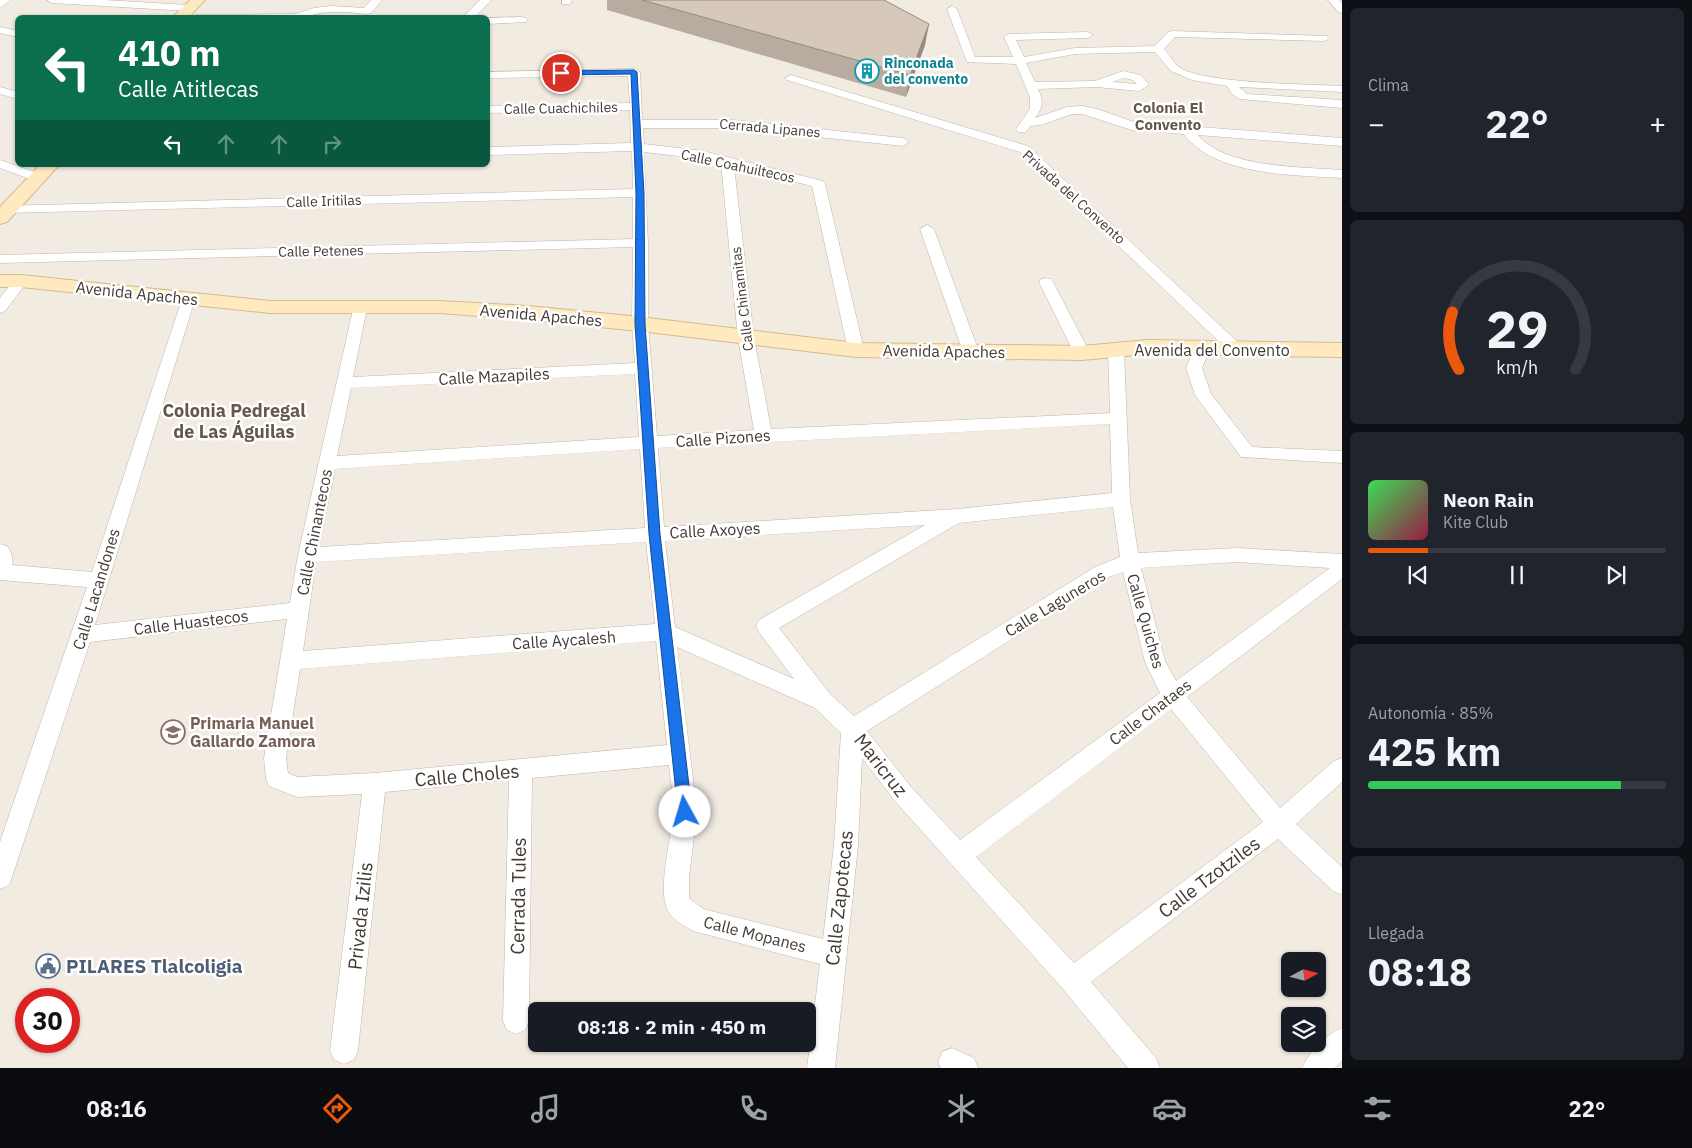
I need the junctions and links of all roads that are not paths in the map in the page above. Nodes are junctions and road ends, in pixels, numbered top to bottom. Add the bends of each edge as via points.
1 (6, 0) edge
2 (52, 0) edge
3 (377, 0) edge
4 (486, 0) edge
5 (1332, 0) edge
6 (0, 5) edge
7 (952, 9) dead end
8 (1342, 10) edge
9 (190, 11) edge
10 (367, 11) joint
11 (261, 15) edge
12 (300, 15) edge
13 (470, 15) edge
14 (522, 20) dead end
15 (490, 22) edge
16 (0, 30) edge
17 (15, 33) edge
18 (1088, 35) dead end
19 (1324, 38) dead end
20 (1158, 49) junction
21 (1020, 61) junction
22 (634, 72) joint
23 (490, 75) edge
24 (791, 78) dead end
25 (1231, 82) junction
26 (1096, 84) dead end
27 (1032, 86) junction
28 (1342, 89) edge
29 (0, 90) edge
30 (15, 95) edge
31 (1342, 104) edge
32 (490, 110) edge
33 (636, 115) junction
34 (1028, 123) junction
35 (1188, 130) junction
36 (903, 142) dead end
37 (1342, 142) edge
38 (638, 147) junction
39 (1024, 149) junction
40 (490, 152) edge
41 (727, 161) junction
42 (0, 164) edge
43 (15, 167) edge
44 (16, 167) edge
45 (44, 172) edge
46 (1342, 174) edge
47 (640, 193) junction
48 (4, 214) edge
49 (927, 229) dead end
50 (641, 243) junction
51 (0, 259) edge
52 (0, 280) edge
53 (21, 281) junction
54 (1046, 282) dead end
55 (188, 299) junction
56 (0, 308) edge
57 (359, 308) junction
58 (640, 324) junction
59 (746, 338) junction
60 (1203, 347) junction
61 (1236, 348) junction
62 (856, 350) junction
63 (1342, 350) edge
64 (1116, 351) junction
65 (971, 352) junction
66 (1082, 354) junction
67 (644, 368) junction
68 (344, 383) junction
69 (1119, 418) junction
70 (764, 435) junction
71 (650, 443) junction
72 (1342, 457) edge
73 (327, 463) junction
74 (1121, 499) junction
75 (957, 516) junction
76 (654, 534) junction
77 (0, 552) edge
78 (308, 555) junction
79 (1342, 560) edge
80 (1130, 561) junction
81 (1342, 569) edge
82 (0, 571) edge
83 (98, 580) junction
84 (299, 610) junction
85 (665, 632) junction
86 (82, 635) junction
87 (291, 661) junction
88 (1172, 695) junction
89 (822, 701) junction
90 (852, 728) junction
91 (679, 754) junction
92 (275, 758) joint
93 (1342, 768) edge
94 (521, 770) junction
95 (375, 783) junction
96 (1279, 824) junction
97 (958, 856) junction
98 (2, 870) edge
99 (1342, 883) edge
100 (832, 954) junction
101 (1072, 980) junction
102 (516, 1021) dead end
103 (1342, 1042) edge
104 (344, 1050) dead end
105 (821, 1068) edge
106 (1146, 1068) edge
107 (1316, 1068) edge

1 - 6 street
2 - 9 street
3 - 10 street
4 - 13 street
5 - 8 street
7 - 21 street via 971,60
9 - 11 street
10 - 12 street via 323,8
14 - 15 street
16 - 17 street
18 - 21 street via 1009,37
19 - 20 street via 1172,34
20 - 21 street via 1075,51
20 - 25 street via 1175,69 1185,75
21 - 27 street
22 - 23 street
22 - 33 street, Calle Mopanes
24 - 39 street, Privada del Convento
25 - 28 street
25 - 31 street via 1236,92 1244,97
26 - 27 street
27 - 34 street via 1036,109
29 - 30 street
32 - 33 street, Calle Cuachichiles
33 - 36 street, Cerrada Lipanes
33 - 38 street, Calle Mopanes
34 - 35 street via 1071,110 1082,110 1132,126
34 - 39 street via 1020,132
35 - 37 street
35 - 46 street via 1198,143 1232,159 1293,170
38 - 40 street, Calle Coahuiltecos
38 - 41 street, Calle Coahuiltecos
38 - 47 street, Calle Mopanes
39 - 61 street, Privada del Convento
41 - 59 street, Calle Chinamitas
41 - 62 street, Calle Coahuiltecos via 818,184
42 - 43 street
44 - 45 street
45 - 48 street
47 - 48 street, Calle Iritilas
47 - 50 street, Calle Mopanes
49 - 65 street
50 - 51 street, Calle Petenes
50 - 58 street, Calle Mopanes
52 - 53 street, Avenida Apaches
53 - 55 street, Avenida Apaches
53 - 56 street
54 - 66 street
55 - 57 street, Avenida Apaches via 270,307
55 - 83 street, Calle Lacandones
57 - 58 street, Avenida Apaches via 440,307
57 - 68 street, Calle Chinantecos
58 - 59 street, Avenida Apaches
58 - 67 street, Calle Mopanes
59 - 62 street, Avenida Apaches
59 - 70 street, Calle Chinamitas
60 - 61 street, Avenida del Convento
60 - 64 street, Avenida del Convento via 1148,347
60 - 72 street via 1194,368 1203,395 1247,453
61 - 63 street, Avenida del Convento
62 - 65 street, Avenida Apaches
64 - 66 street, Avenida del Convento
64 - 69 street, Calle Quiches
65 - 66 street, Avenida Apaches
67 - 68 street, Calle Mazapiles
67 - 71 street, Calle Mopanes
68 - 73 street, Calle Chinantecos
69 - 70 street, Calle Pizones
69 - 74 street, Calle Quiches
70 - 71 street, Calle Pizones
71 - 73 street, Calle Pizones
71 - 76 street, Calle Mopanes
73 - 78 street, Calle Chinantecos
74 - 75 street, Calle Axoyes
74 - 80 street, Calle Quiches
75 - 76 street, Calle Axoyes
75 - 89 street, Maricruz via 766,626
76 - 78 street, Calle Axoyes
76 - 85 street, Calle Mopanes
77 - 82 street via 3,556
78 - 84 street, Calle Chinantecos
79 - 80 street, Calle Laguneros via 1237,555
80 - 88 street, Calle Quiches via 1155,662
80 - 90 street, Calle Laguneros via 1102,572
81 - 88 street, Calle Chataes
82 - 83 street
83 - 86 street, Calle Lacandones
84 - 86 street, Calle Huastecos
84 - 87 street, Calle Chinantecos
85 - 87 street, Calle Aycalesh
85 - 89 street, Calle Aycalesh
85 - 91 street, Calle Mopanes
86 - 98 street, Calle Lacandones
87 - 92 street, Calle Chinantecos
88 - 96 street, Calle Quiches
88 - 97 street, Calle Chataes
89 - 90 street, Maricruz
90 - 97 street, Maricruz via 902,794
90 - 100 street, Calle Zapotecas via 846,845
91 - 94 street, Calle Choles
91 - 100 street, Calle Mopanes via 685,812 677,904 697,920
92 - 95 street, Calle Choles via 277,779 297,787
93 - 96 street, Calle Tzotziles
94 - 95 street, Calle Choles
94 - 102 street, Cerrada Tules
95 - 104 street, Privada Izilis
96 - 99 street, Calle Quiches
96 - 101 street, Calle Tzotziles
97 - 101 street, Maricruz
100 - 105 street, Calle Zapotecas
101 - 106 street, Maricruz
103 - 107 street

